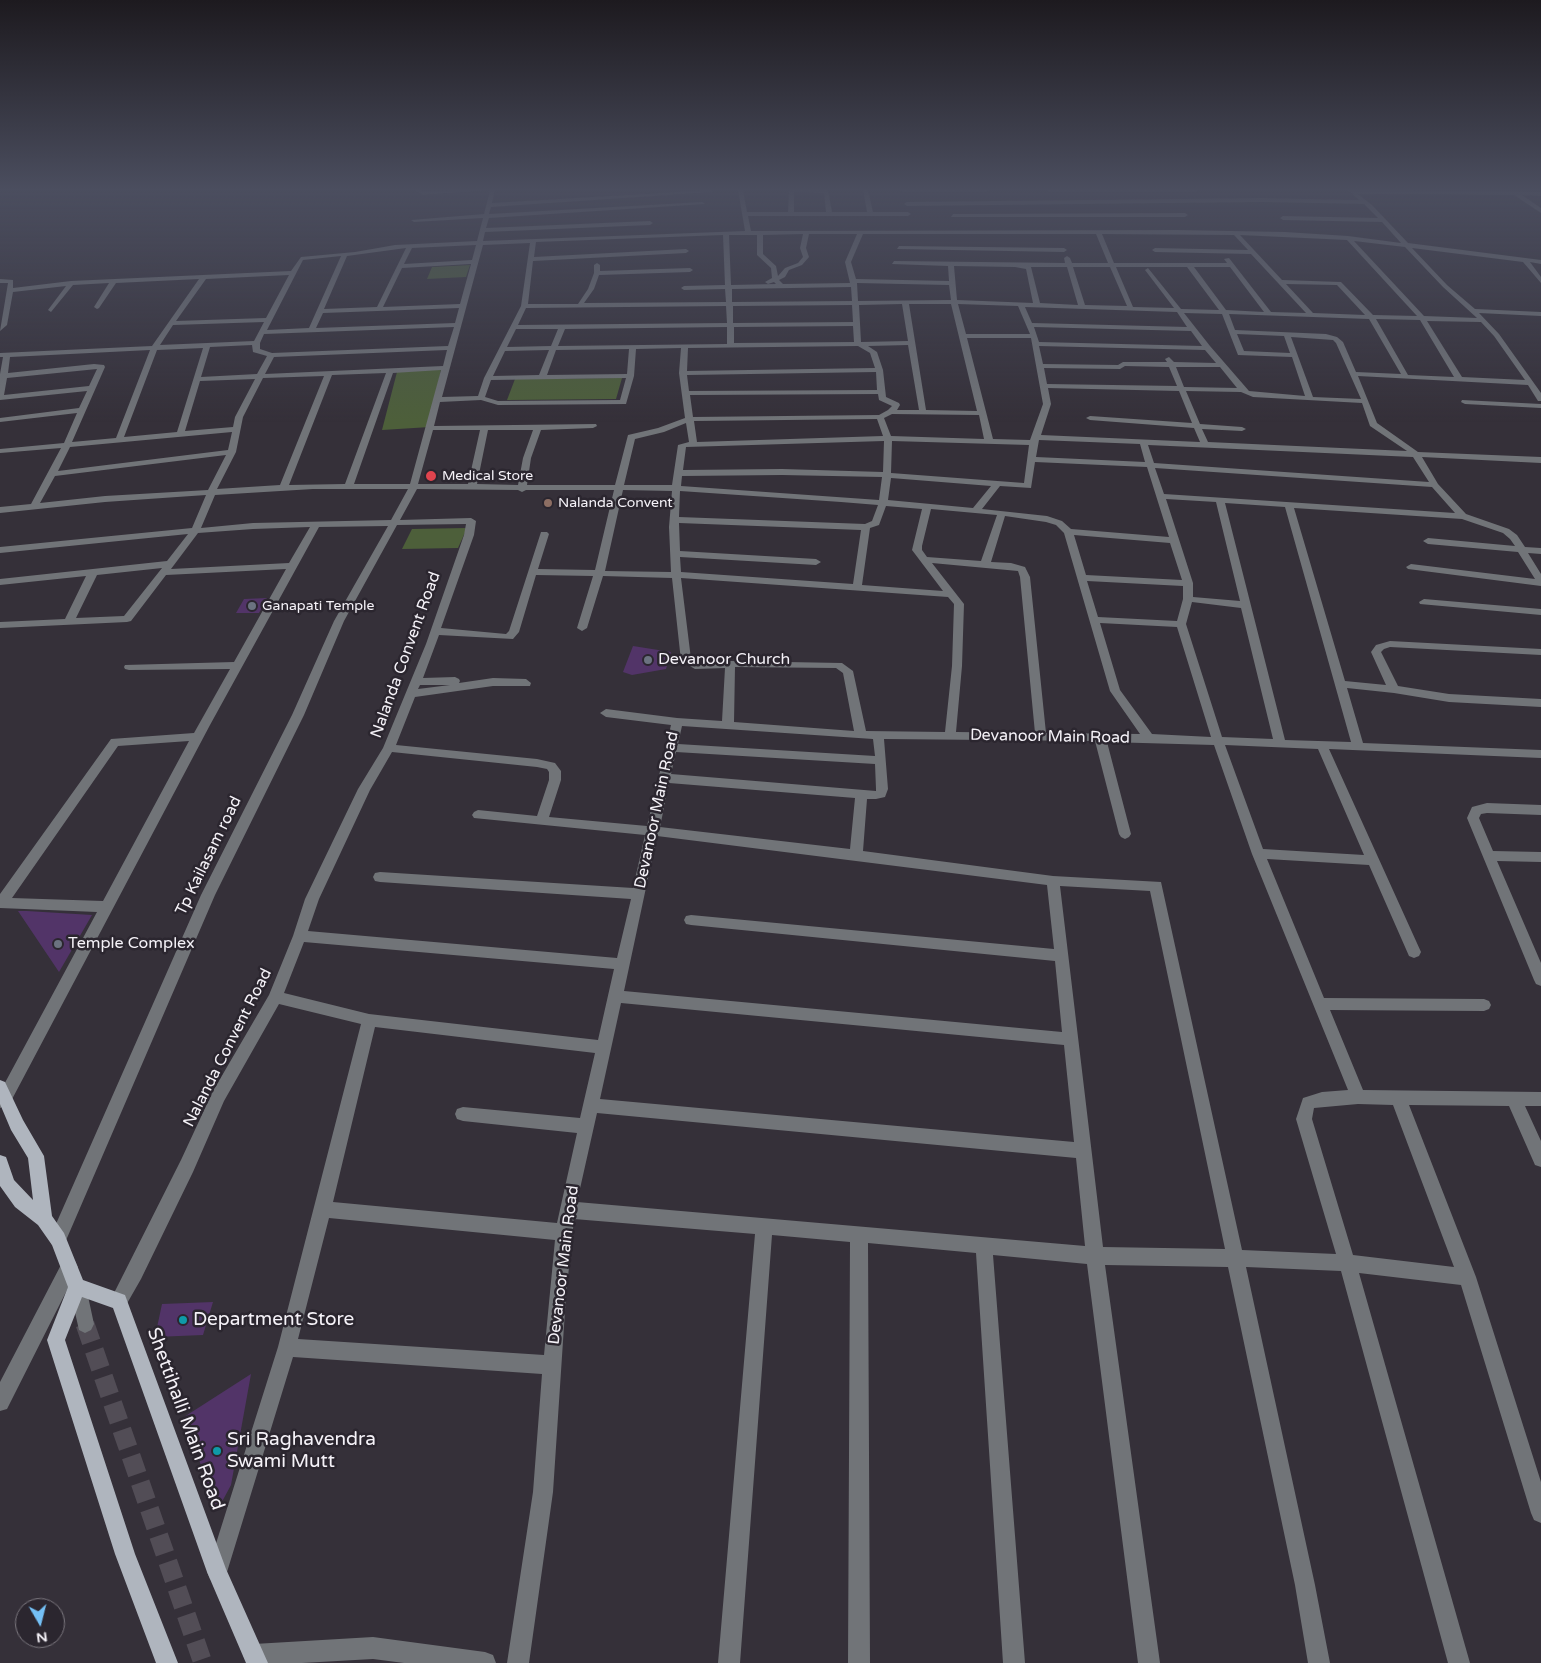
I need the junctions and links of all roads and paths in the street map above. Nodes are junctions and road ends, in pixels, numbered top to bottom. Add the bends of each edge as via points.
1 (774, 267) edge
2 (296, 268) edge
3 (340, 268) edge
4 (400, 268) edge
5 (473, 268) edge
6 (530, 268) edge
7 (597, 268) edge
8 (727, 268) edge
9 (778, 268) edge
10 (791, 268) edge
11 (849, 268) edge
12 (893, 268) edge
13 (951, 268) edge
14 (1027, 268) edge
15 (1070, 268) edge
16 (1113, 268) edge
17 (1191, 268) edge
18 (1233, 268) edge
19 (1267, 268) edge
20 (1375, 268) edge
21 (1429, 268) edge
22 (1531, 268) edge
23 (788, 269) junction
24 (690, 270) joint
25 (1148, 270) dead end
26 (293, 273) junction
27 (597, 273) junction
28 (204, 277) junction
29 (775, 279) junction
30 (0, 281) edge
31 (114, 281) junction
32 (889, 281) junction
33 (1541, 281) edge
34 (1280, 282) junction
35 (71, 283) junction
36 (853, 283) junction
37 (952, 283) junction
38 (781, 285) junction
39 (760, 286) junction
40 (728, 287) junction
41 (684, 288) junction
42 (10, 290) junction
43 (905, 302) junction
44 (954, 302) junction
45 (855, 303) junction
46 (682, 304) junction
47 (728, 304) junction
48 (580, 305) junction
49 (1022, 305) junction
50 (463, 306) junction
51 (524, 306) junction
52 (1037, 306) junction
53 (97, 307) dead end
54 (1082, 307) junction
55 (378, 309) junction
56 (1131, 309) junction
57 (51, 310) dead end
58 (322, 311) junction
59 (1179, 311) junction
60 (1474, 311) junction
61 (1224, 313) junction
62 (1269, 314) junction
63 (1541, 314) edge
64 (1312, 316) junction
65 (1371, 317) junction
66 (1422, 318) junction
67 (268, 320) junction
68 (1483, 320) junction
69 (171, 323) junction
70 (856, 324) junction
71 (458, 325) junction
72 (730, 325) junction
73 (1029, 325) junction
74 (513, 327) junction
75 (562, 327) junction
76 (0, 328) edge
77 (1193, 329) junction
78 (312, 330) junction
79 (262, 332) junction
80 (1233, 332) junction
81 (1287, 334) junction
82 (963, 336) junction
83 (1034, 336) junction
84 (256, 343) junction
85 (858, 343) junction
86 (912, 343) junction
87 (1035, 344) junction
88 (207, 345) junction
89 (731, 346) junction
90 (1114, 346) junction
91 (155, 347) junction
92 (633, 347) junction
93 (685, 347) junction
94 (1161, 347) junction
95 (451, 348) junction
96 (554, 348) junction
97 (1207, 348) junction
98 (502, 349) junction
99 (3, 355) edge
100 (271, 355) junction
101 (1294, 355) junction
102 (1123, 364) junction
103 (1172, 364) junction
104 (1223, 365) junction
105 (1040, 366) junction
106 (446, 368) junction
107 (879, 370) junction
108 (390, 371) junction
109 (329, 373) junction
110 (684, 373) junction
111 (1354, 374) junction
112 (3, 376) junction
113 (261, 376) junction
114 (630, 376) junction
115 (542, 377) junction
116 (1406, 377) junction
117 (488, 378) junction
118 (196, 379) junction
119 (1460, 380) junction
120 (1530, 383) junction
121 (1044, 386) junction
122 (92, 388) junction
123 (1182, 388) junction
124 (1244, 390) junction
125 (881, 392) junction
126 (686, 393) junction
127 (1540, 395) edge
128 (0, 398) edge
129 (480, 398) junction
130 (1310, 399) junction
131 (437, 400) junction
132 (1364, 401) junction
133 (1465, 402) dead end
134 (1541, 406) edge
135 (82, 410) junction
136 (891, 412) junction
137 (923, 413) junction
138 (982, 413) junction
139 (880, 417) junction
140 (1090, 418) dead end
141 (690, 419) junction
142 (0, 420) edge
143 (593, 426) dead end
144 (1197, 426) junction
145 (430, 428) junction
146 (485, 428) junction
147 (538, 428) junction
148 (237, 429) junction
149 (1242, 429) dead end
150 (180, 434) junction
151 (888, 438) junction
152 (119, 440) junction
153 (1034, 440) junction
154 (989, 441) junction
155 (1143, 442) junction
156 (67, 445) junction
157 (693, 445) junction
158 (1205, 445) junction
159 (0, 452) edge
160 (232, 452) junction
161 (1416, 454) junction
162 (1031, 459) junction
163 (1541, 460) edge
164 (1150, 465) junction
165 (678, 473) junction
166 (51, 474) junction
167 (888, 475) junction
168 (997, 484) junction
169 (1435, 485) junction
170 (348, 487) junction
171 (621, 487) junction
172 (283, 488) junction
173 (413, 488) junction
174 (472, 488) junction
175 (676, 488) junction
176 (522, 489) junction
177 (211, 493) junction
178 (1160, 496) junction
179 (1220, 501) junction
180 (883, 502) junction
181 (1289, 505) junction
182 (34, 506) junction
183 (927, 506) junction
184 (977, 509) junction
185 (0, 510) edge
186 (1002, 512) junction
187 (1463, 516) junction
188 (674, 520) junction
189 (392, 522) junction
190 (316, 524) junction
191 (866, 527) junction
192 (195, 531) junction
193 (1068, 532) junction
194 (544, 534) dead end
195 (1174, 540) junction
196 (1428, 541) dead end
197 (1522, 549) junction
198 (0, 550) edge
199 (1541, 550) edge
200 (675, 554) junction
201 (924, 560) junction
202 (816, 562) dead end
203 (985, 564) junction
204 (293, 566) junction
205 (1411, 567) dead end
206 (165, 568) junction
207 (94, 572) junction
208 (532, 572) junction
209 (599, 574) junction
210 (676, 576) junction
211 (1081, 578) junction
212 (0, 582) edge
213 (1541, 582) edge
214 (1188, 583) junction
215 (857, 587) junction
216 (951, 594) junction
217 (1188, 599) junction
218 (1424, 602) dead end
219 (1246, 605) junction
220 (1541, 612) edge
221 (1094, 620) junction
222 (69, 622) junction
223 (1181, 624) junction
224 (0, 625) edge
225 (582, 628) dead end
226 (434, 631) junction
227 (1541, 652) edge
228 (730, 664) junction
229 (238, 665) junction
230 (129, 667) dead end
231 (489, 680) dead end
232 (415, 682) junction
233 (526, 683) dead end
234 (1340, 684) junction
235 (1394, 689) junction
236 (411, 694) junction
237 (1541, 702) edge
238 (606, 713) dead end
239 (677, 722) junction
240 (728, 724) junction
241 (861, 735) junction
242 (878, 735) junction
243 (950, 736) junction
244 (198, 737) junction
245 (1041, 737) junction
246 (1100, 738) junction
247 (1149, 738) junction
248 (1218, 742) junction
249 (1280, 744) junction
250 (1322, 746) junction
251 (1358, 747) junction
252 (389, 748) junction
253 (670, 748) junction
254 (1541, 754) edge
255 (881, 760) junction
256 (664, 778) junction
257 (861, 793) junction
258 (1541, 810) edge
259 (478, 815) dead end
260 (542, 821) junction
261 (652, 831) junction
262 (1125, 834) dead end
263 (1258, 854) junction
264 (856, 855) junction
265 (1490, 856) junction
266 (1541, 856) edge
267 (1372, 860) junction
268 (380, 876) dead end
269 (1053, 881) junction
270 (638, 894) junction
271 (0, 903) edge
272 (107, 907) junction
273 (691, 920) dead end
274 (300, 936) junction
275 (1414, 952) dead end
276 (1062, 956) junction
277 (622, 964) junction
278 (1541, 980) edge
279 (615, 996) junction
280 (275, 997) junction
281 (1320, 1004) junction
282 (1484, 1005) dead end
283 (369, 1020) junction
284 (1071, 1039) junction
285 (603, 1048) junction
286 (2, 1096) edge
287 (1358, 1097) junction
288 (1398, 1098) junction
289 (1514, 1098) junction
290 (1541, 1099) edge
291 (590, 1105) junction
292 (464, 1114) dead end
293 (585, 1126) junction
294 (1084, 1150) junction
295 (1541, 1159) edge
296 (0, 1163) edge
297 (324, 1209) junction
298 (568, 1210) junction
299 (44, 1218) junction
300 (764, 1226) junction
301 (565, 1232) junction
302 (858, 1234) junction
303 (58, 1239) junction
304 (984, 1246) junction
305 (1095, 1256) junction
306 (1234, 1258) junction
307 (1347, 1263) junction
308 (69, 1267) junction
309 (1466, 1277) junction
310 (77, 1287) junction
311 (119, 1302) junction
312 (85, 1324) tunnel mouth
313 (287, 1347) junction
314 (552, 1365) junction
315 (0, 1402) edge
316 (1541, 1512) edge
317 (217, 1572) junction
318 (255, 1659) edge
319 (167, 1663) edge
320 (484, 1663) edge
321 (518, 1663) edge
322 (729, 1663) edge
323 (859, 1663) edge
324 (1014, 1663) edge
325 (1150, 1663) edge
326 (1319, 1663) edge
327 (1459, 1663) edge

1 - 29 street
2 - 26 street
3 - 58 street
4 - 55 street
5 - 50 street, Tp Kailasam road
6 - 51 street
7 - 27 street
8 - 40 street
9 - 23 street
10 - 23 street
11 - 36 street
12 - 32 street
13 - 37 street
14 - 52 street
15 - 54 street
16 - 56 street
17 - 61 street
18 - 62 street
19 - 34 street
20 - 66 street
21 - 60 street
22 - 33 street
23 - 29 street
24 - 27 street
24 - 41 street
25 - 59 street
26 - 28 street
26 - 67 street
27 - 48 street
28 - 31 street
28 - 69 street
29 - 38 street
29 - 39 street
30 - 42 street via 11,281
31 - 35 street
31 - 53 street
32 - 36 street
32 - 37 street
34 - 64 street
34 - 65 street via 1339,283
35 - 42 street
35 - 57 street
36 - 38 street
36 - 45 street
37 - 44 street
38 - 39 street
39 - 40 street
40 - 41 street
40 - 47 street
41 - 46 street
42 - 76 street via 4,325
43 - 44 street
43 - 45 street
43 - 86 street
44 - 49 street
44 - 82 street
45 - 47 street
45 - 70 street
46 - 47 street
46 - 48 street
47 - 72 street
48 - 51 street
49 - 52 street
49 - 73 street
50 - 55 street
50 - 71 street, Tp Kailasam road
51 - 74 street
52 - 54 street
54 - 56 street
55 - 58 street
56 - 59 street
58 - 78 street
59 - 61 street
59 - 77 street
60 - 63 street
60 - 68 street
61 - 62 street
61 - 80 street
62 - 64 street
64 - 65 street
65 - 66 street
65 - 116 street
66 - 68 street
66 - 119 street
67 - 69 street
67 - 79 street
68 - 120 street
69 - 91 street
70 - 72 street
70 - 85 street
71 - 78 street
71 - 95 street, Tp Kailasam road
72 - 75 street
72 - 89 street
73 - 77 street
73 - 83 street
74 - 75 street
74 - 98 street
75 - 96 street
77 - 97 street
78 - 79 street
79 - 84 street
80 - 81 street
80 - 101 street via 1241,353
81 - 101 street
81 - 111 street via 1335,338
82 - 83 street
82 - 138 street
83 - 87 street
84 - 88 street
84 - 100 street via 256,350
85 - 86 street
85 - 89 street
85 - 107 street via 873,352
86 - 137 street
87 - 90 street
87 - 105 street
88 - 91 street
88 - 118 street
89 - 93 street
90 - 94 street
90 - 102 street
91 - 99 street
91 - 152 street
92 - 93 street
92 - 96 street
92 - 114 street
93 - 110 street
94 - 97 street
94 - 103 street
95 - 100 street
95 - 106 street, Tp Kailasam road
96 - 98 street
96 - 115 street
97 - 104 street
98 - 117 street
99 - 112 street
100 - 113 street
101 - 130 street
102 - 103 street
102 - 105 street via 1120,367
103 - 104 street
103 - 123 street
104 - 124 street
105 - 121 street
106 - 108 street
106 - 131 street, Tp Kailasam road
107 - 110 street
107 - 125 street
108 - 109 street
108 - 170 street
109 - 113 street
109 - 172 street
110 - 126 street
111 - 116 street
111 - 132 street
112 - 122 street via 100,366
112 - 128 street
113 - 118 street
113 - 148 street
114 - 115 street
114 - 129 street via 623,402 498,403
115 - 117 street
116 - 119 street
117 - 129 street
118 - 150 street
119 - 120 street
120 - 127 street
121 - 123 street
121 - 153 street via 1047,408
122 - 128 street
122 - 135 street
123 - 124 street
123 - 144 street
124 - 130 street via 1253,395
125 - 126 street
125 - 136 street via 882,398 896,405
126 - 141 street
129 - 131 street
130 - 132 street
131 - 145 street, Tp Kailasam road
132 - 161 street via 1374,424
133 - 134 street
135 - 142 street
135 - 156 street
136 - 137 street
136 - 139 street
137 - 138 street
138 - 154 street
139 - 141 street
139 - 151 street
140 - 144 street
141 - 157 street
141 - 171 street via 631,438
143 - 147 street
144 - 149 street
144 - 158 street
145 - 146 street
145 - 173 street, Tp Kailasam road
146 - 147 street
146 - 174 street
147 - 176 street via 527,458
148 - 150 street
148 - 160 street
150 - 152 street
151 - 154 street
151 - 157 street
151 - 167 street
152 - 156 street
153 - 154 street
153 - 155 street
153 - 162 street
155 - 158 street
155 - 164 street
156 - 159 street
156 - 166 street
157 - 165 street via 682,445
158 - 161 street
160 - 166 street
160 - 177 street
161 - 163 street
161 - 169 street
162 - 164 street
162 - 168 street via 1028,486
164 - 169 street
164 - 178 street
165 - 167 street
165 - 175 street
166 - 182 street
167 - 168 street
167 - 180 street
168 - 184 street
169 - 187 street
170 - 172 street
170 - 173 street
171 - 175 street
171 - 176 street
171 - 209 street
172 - 177 street
173 - 174 street
173 - 189 street, Tp Kailasam road
174 - 176 street
175 - 180 street
175 - 188 street
177 - 182 street
177 - 192 street
178 - 179 street
178 - 195 street
179 - 181 street
179 - 219 street
180 - 183 street
180 - 191 street via 876,524
181 - 187 street
181 - 234 street
182 - 185 street
183 - 184 street
183 - 201 street via 917,546
184 - 186 street
186 - 193 street via 1047,519 1059,523
186 - 203 street
187 - 197 street via 1511,534
188 - 191 street
188 - 200 street
189 - 190 street, Nalanda Convent Road
189 - 226 street, Nalanda Convent Road via 471,522
189 - 303 street, Tp Kailasam road via 339,621 298,715 208,895
190 - 192 street, Nalanda Convent Road
190 - 204 street
191 - 215 street
192 - 198 street, Nalanda Convent Road
192 - 206 street
193 - 195 street
193 - 211 street
194 - 208 street
195 - 214 street
196 - 197 street
197 - 199 street
197 - 213 street
200 - 202 street
200 - 210 street
201 - 203 street
201 - 216 street
203 - 245 street via 1022,569 1025,577
204 - 206 street
204 - 229 street
205 - 213 street
206 - 207 street
206 - 222 street via 126,619
207 - 212 street
207 - 222 street
208 - 209 street
208 - 226 street via 514,632 509,636
209 - 210 street
209 - 225 street
210 - 215 street
210 - 228 street via 686,661 695,666
211 - 214 street
211 - 221 street
214 - 217 street
215 - 216 street
216 - 243 street via 960,604
217 - 219 street
217 - 223 street
218 - 220 street
219 - 249 street
221 - 223 street
221 - 247 street via 1116,691
222 - 224 street
223 - 248 street
226 - 232 street, Nalanda Convent Road
227 - 235 street via 1390,644 1376,652
228 - 240 street
228 - 241 street via 838,665 848,672
229 - 230 street
229 - 244 street
231 - 232 street
232 - 236 street, Nalanda Convent Road
233 - 236 street via 494,682
234 - 235 street
234 - 251 street
235 - 237 street via 1449,698
236 - 252 street, Nalanda Convent Road
238 - 239 street
239 - 240 street, Devanoor Main Road
239 - 253 street, Devanoor Main Road
240 - 241 street, Devanoor Main Road
241 - 242 street, Devanoor Main Road
242 - 243 street, Devanoor Main Road
242 - 255 street
243 - 245 street, Devanoor Main Road
244 - 271 street via 115,742
244 - 272 street
245 - 246 street, Devanoor Main Road
246 - 247 street, Devanoor Main Road
246 - 262 street
247 - 248 street, Devanoor Main Road
248 - 249 street, Devanoor Main Road
248 - 263 street
249 - 250 street, Devanoor Main Road
250 - 251 street, Devanoor Main Road
250 - 267 street
251 - 254 street, Devanoor Main Road
252 - 260 street via 551,766 555,780
252 - 274 street, Nalanda Convent Road via 364,789 312,899
253 - 255 street
253 - 256 street, Devanoor Main Road
255 - 257 street via 881,794
256 - 257 street
256 - 261 street, Devanoor Main Road
257 - 264 street
258 - 265 street via 1476,810 1473,818
259 - 260 street
260 - 261 street
261 - 264 street
261 - 270 street, Devanoor Main Road
263 - 267 street
263 - 281 street
264 - 269 street
265 - 266 street
265 - 278 street
267 - 275 street
268 - 270 street
269 - 276 street
269 - 306 street via 1156,886
270 - 277 street, Devanoor Main Road
271 - 272 street
272 - 286 street
273 - 276 street
274 - 277 street
274 - 280 street, Nalanda Convent Road
276 - 284 street
277 - 279 street, Devanoor Main Road
279 - 284 street
279 - 285 street, Devanoor Main Road
280 - 283 street
280 - 311 street, Nalanda Convent Road via 211,1110 187,1166
281 - 282 street
281 - 287 street
283 - 285 street
283 - 297 street
284 - 294 street
285 - 291 street, Devanoor Main Road
286 - 299 main road via 36,1156
287 - 288 street
287 - 307 street via 1322,1098 1308,1103 1304,1119
288 - 289 street
288 - 309 street
289 - 290 street
289 - 295 street
291 - 293 street, Devanoor Main Road
291 - 294 street
292 - 293 street
293 - 298 street, Devanoor Main Road
294 - 305 street
296 - 299 main road via 8,1185 21,1201
297 - 301 street
297 - 313 street
298 - 300 street
298 - 301 street, Devanoor Main Road
299 - 303 main road
300 - 302 street
300 - 322 street
301 - 314 street, Devanoor Main Road
302 - 304 street
302 - 323 street
303 - 308 main road
304 - 305 street
304 - 324 street
305 - 306 street
305 - 325 street
306 - 307 street
306 - 326 street
307 - 309 street
307 - 327 street
308 - 310 main road
308 - 315 street
309 - 316 street
310 - 311 main road
310 - 312 street
310 - 319 main road via 56,1340 125,1554
311 - 317 main road, Shettihalli Main Road
313 - 314 street
313 - 317 street
314 - 321 street, Devanoor Main Road via 542,1492
317 - 318 main road, Shettihalli Main Road
318 - 320 street via 373,1648

